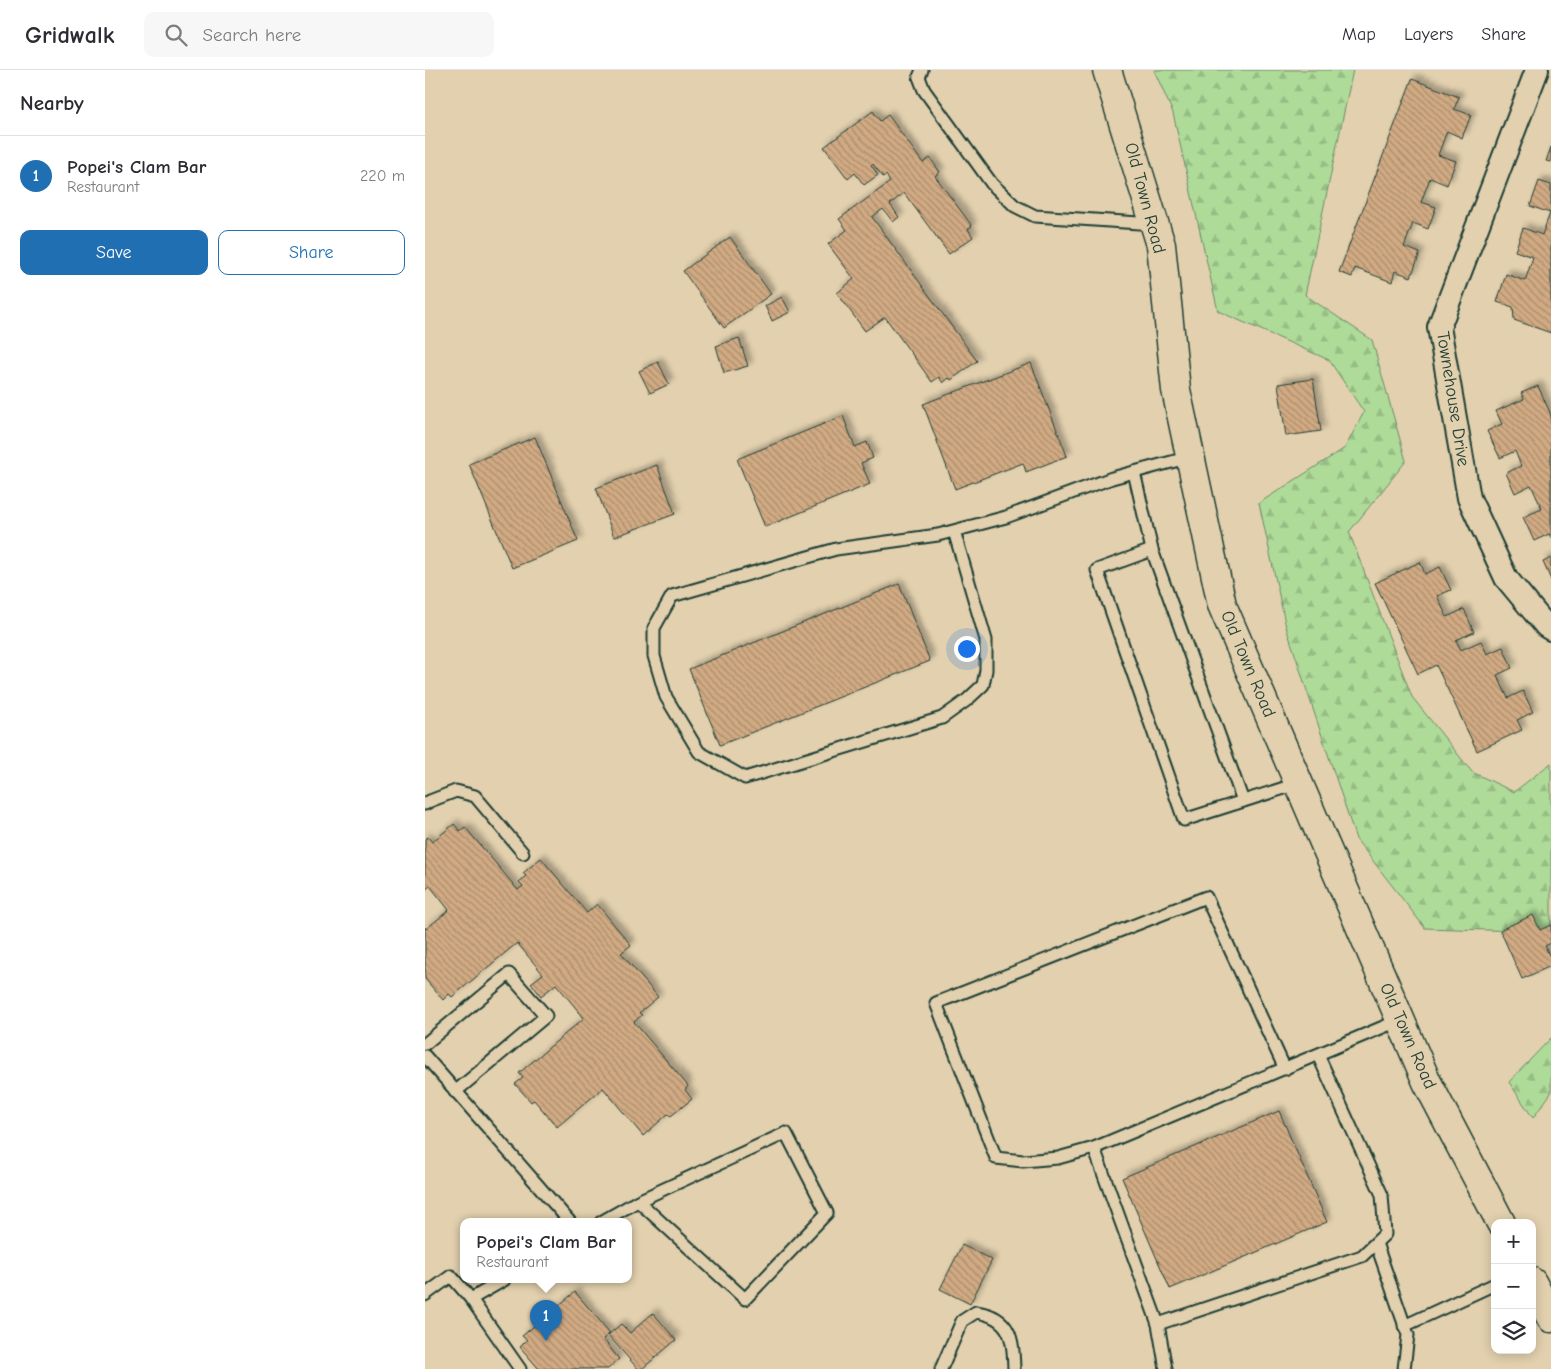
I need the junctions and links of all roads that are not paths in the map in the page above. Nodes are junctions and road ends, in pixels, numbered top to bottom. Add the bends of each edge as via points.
1 (922, 70) edge
2 (1107, 70) edge
3 (1537, 70) edge
4 (1155, 224) junction
5 (1190, 458) junction
6 (1134, 472) junction
7 (954, 531) junction
8 (1152, 550) junction
9 (1551, 629) edge
10 (1301, 783) junction
11 (1243, 801) junction
12 (425, 804) edge
13 (523, 853) dead end
14 (1401, 1020) junction
15 (425, 1044) edge
16 (1318, 1055) junction
17 (425, 1056) edge
18 (1285, 1069) junction
19 (455, 1092) junction
20 (1095, 1148) junction
21 (638, 1201) junction
22 (566, 1218) edge
23 (608, 1218) edge
24 (1499, 1219) edge
25 (1376, 1243) junction
26 (499, 1283) edge
27 (1491, 1286) edge
28 (1536, 1290) edge
29 (425, 1295) edge
30 (471, 1299) junction
31 (1551, 1318) edge
32 (1159, 1324) junction
33 (1404, 1326) junction
34 (520, 1369) edge
35 (941, 1369) edge
36 (1015, 1369) edge
37 (1166, 1369) edge
38 (1404, 1369) edge

1 - 4 lane via 919,77 924,90 992,184 1015,206 1035,216
2 - 4 main road, Old Town Road
3 - 9 street, Townehouse Drive via 1439,327 1469,498 1506,578
4 - 5 main road, Old Town Road via 1161,245 1176,390
5 - 6 lane
5 - 10 main road, Old Town Road via 1222,606
6 - 7 lane
6 - 8 lane
7 - 7 lane via 836,549 672,596 654,628 654,656 666,698 699,752 745,778 942,718 967,700 983,685 986,640
8 - 11 lane
8 - 11 lane via 1097,570 1185,820
10 - 11 lane
10 - 14 main road, Old Town Road
12 - 13 lane via 455,791 475,796
14 - 16 lane
14 - 24 main road, Old Town Road via 1427,1082
15 - 19 lane via 509,974 546,1016
16 - 18 lane
16 - 25 lane via 1382,1195 1385,1234
17 - 19 lane
18 - 20 lane
18 - 20 lane via 1206,897 936,1004 996,1158 1023,1161 1058,1158
19 - 22 lane
20 - 32 lane
21 - 21 lane via 785,1133 827,1213 745,1299
21 - 23 lane
25 - 32 lane via 1362,1256
25 - 33 lane
26 - 30 lane
27 - 33 lane
28 - 31 main road
29 - 30 lane via 451,1276
30 - 34 lane
32 - 37 lane
33 - 38 lane via 1408,1335
35 - 36 lane via 962,1321 977,1312 993,1317 1010,1333

